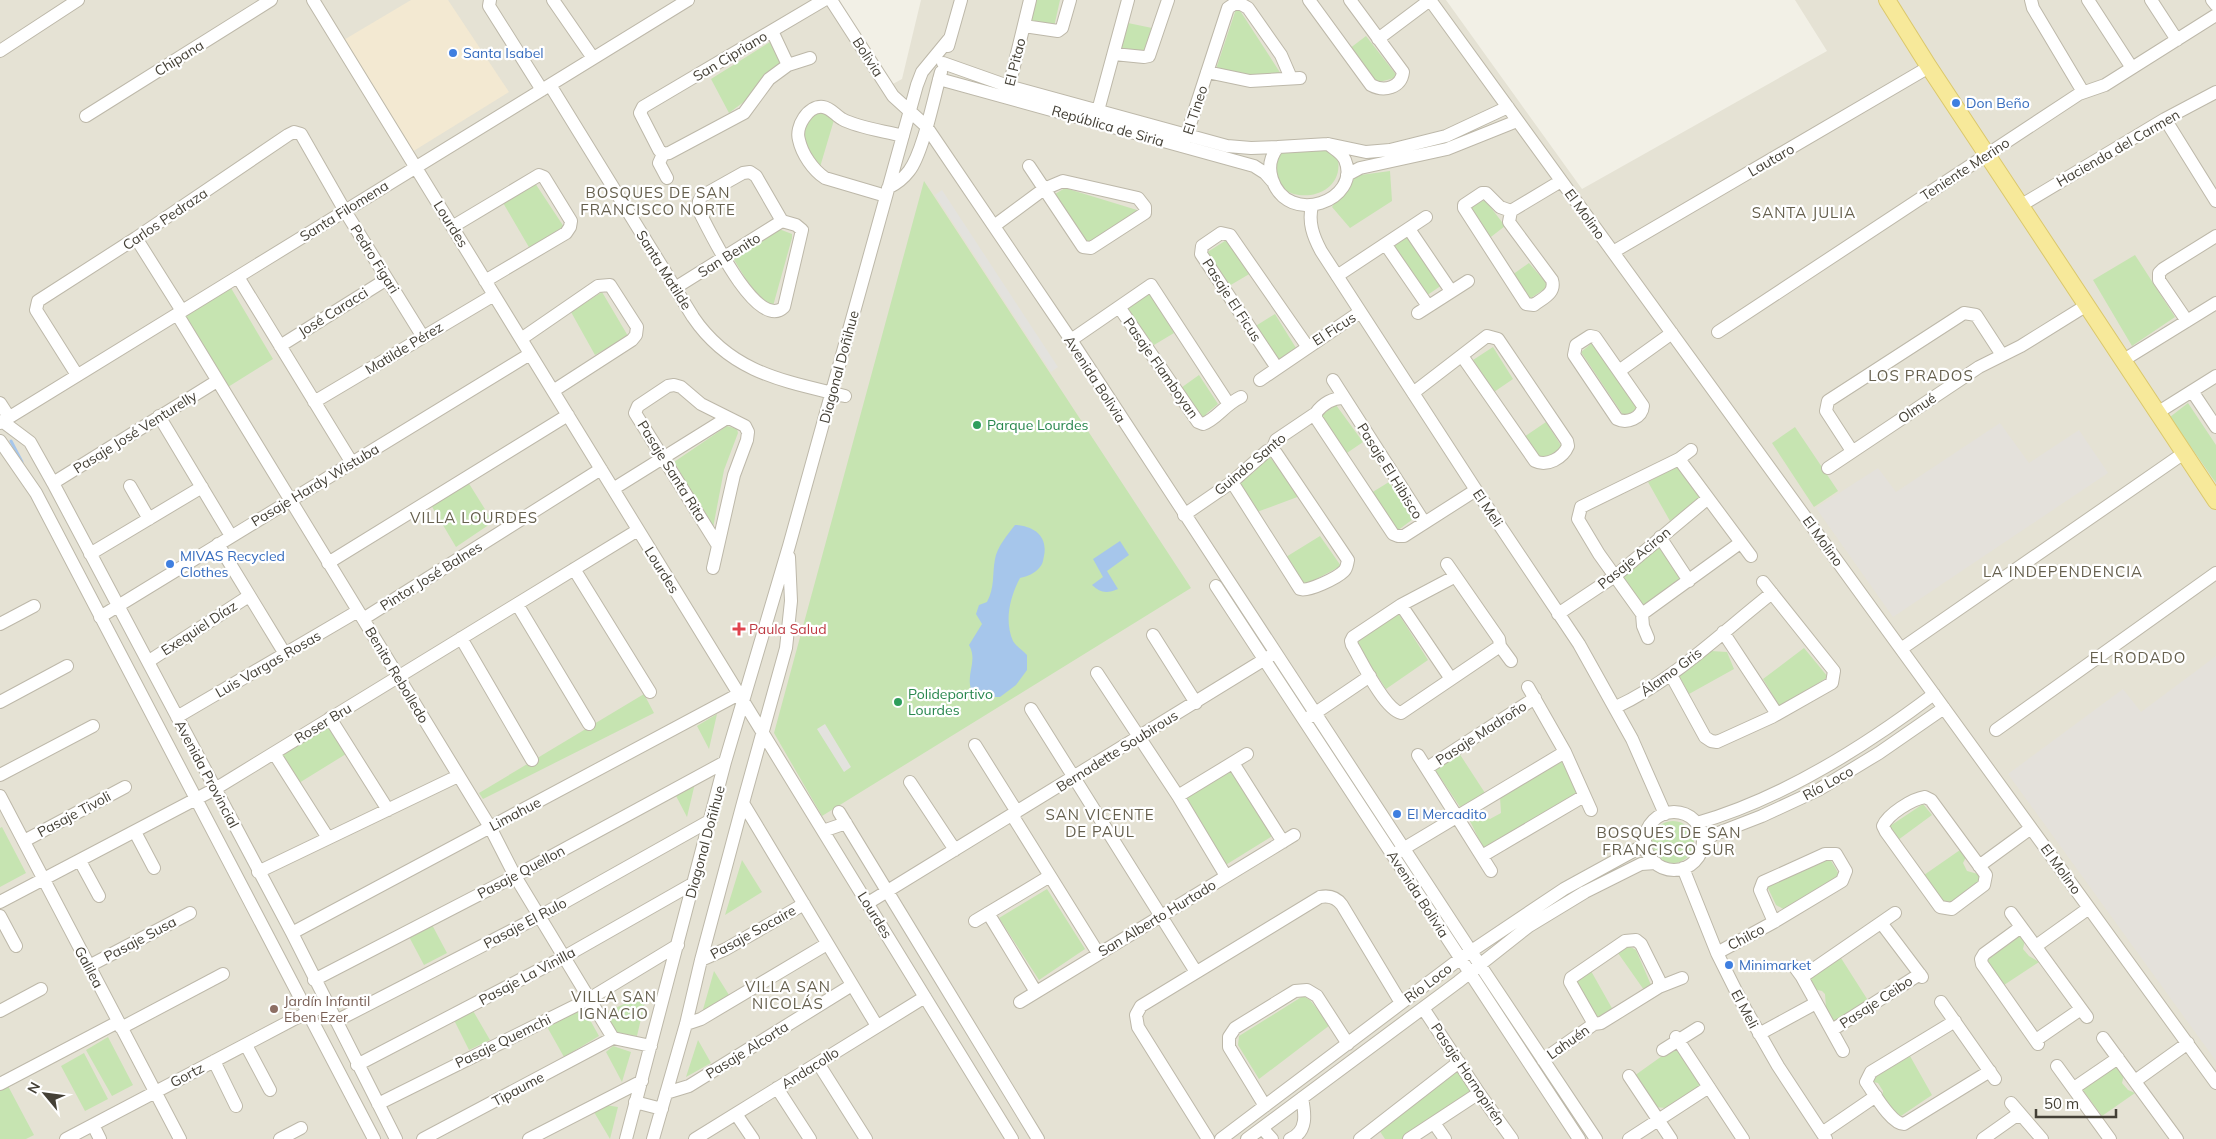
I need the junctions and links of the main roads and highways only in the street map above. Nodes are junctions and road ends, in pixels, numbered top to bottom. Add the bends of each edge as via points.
1 (1887, 0) edge
2 (2216, 501) edge

1 - 2 main road

